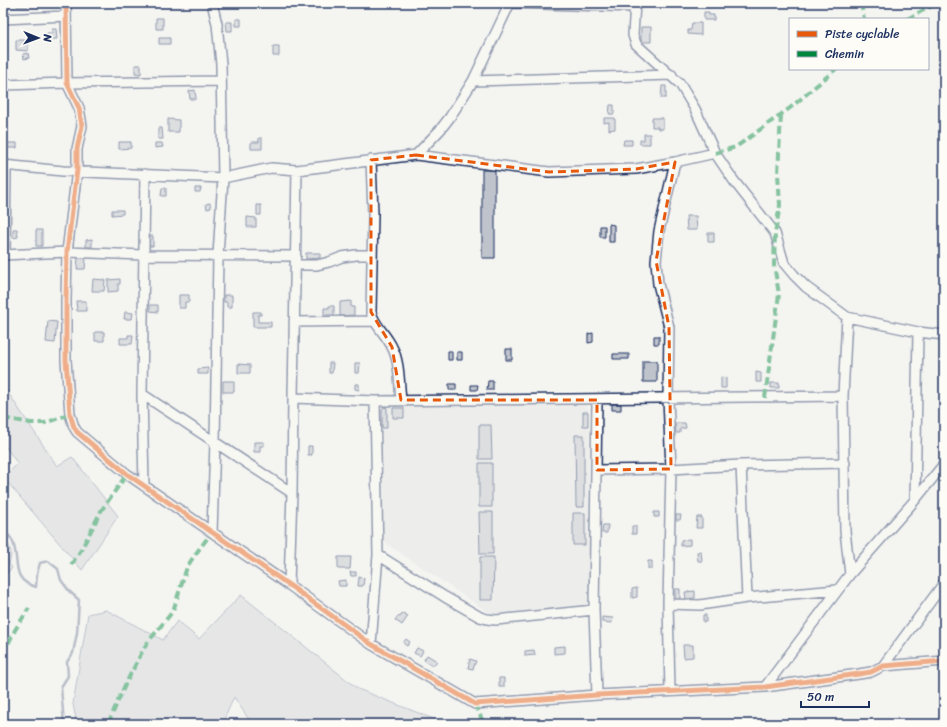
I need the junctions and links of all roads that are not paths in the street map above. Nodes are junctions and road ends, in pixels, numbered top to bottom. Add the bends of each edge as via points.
1 (66, 3) edge
2 (212, 3) edge
3 (510, 3) edge
4 (635, 5) edge
5 (66, 16) junction
6 (3, 19) edge
7 (672, 75) junction
8 (473, 81) junction
9 (221, 82) junction
10 (67, 83) junction
11 (3, 85) edge
12 (715, 153) junction
13 (416, 155) junction
14 (371, 160) junction
15 (675, 162) junction
16 (5, 166) edge
17 (77, 170) junction
18 (297, 170) junction
19 (145, 174) junction
20 (223, 178) junction
21 (67, 252) junction
22 (4, 255) edge
23 (143, 255) junction
24 (218, 255) junction
25 (371, 256) junction
26 (296, 260) junction
27 (846, 317) junction
28 (374, 321) junction
29 (294, 322) junction
30 (918, 332) junction
31 (944, 335) edge
32 (142, 394) junction
33 (843, 396) junction
34 (293, 398) junction
35 (668, 399) junction
36 (400, 400) junction
37 (597, 400) junction
38 (376, 401) junction
39 (215, 442) junction
40 (845, 463) junction
41 (944, 464) edge
42 (740, 465) junction
43 (671, 469) junction
44 (596, 470) junction
45 (144, 486) junction
46 (292, 493) junction
47 (915, 500) junction
48 (212, 532) junction
49 (378, 555) junction
50 (850, 574) junction
51 (289, 586) junction
52 (942, 588) edge
53 (837, 590) junction
54 (747, 598) junction
55 (668, 604) junction
56 (594, 610) junction
57 (371, 644) junction
58 (944, 661) edge
59 (883, 666) junction
60 (765, 687) junction
61 (670, 691) junction
62 (596, 695) junction

1 - 5 street
2 - 9 street via 218,24
3 - 4 street
3 - 8 street
4 - 7 street via 633,35 636,44
5 - 6 street
5 - 10 street
7 - 8 street
7 - 12 street via 685,91
8 - 13 street via 440,130
9 - 10 street
9 - 20 street
10 - 11 street
10 - 17 street via 80,108 81,116
12 - 15 street
12 - 27 street via 775,233 784,263 806,287
13 - 14 street
13 - 15 street via 549,172 636,169
14 - 18 street
14 - 25 street
15 - 35 street via 656,261 658,284 669,327
16 - 17 street
16 - 22 street
17 - 19 street
17 - 21 street
18 - 20 street via 271,168
18 - 26 street
19 - 20 street
19 - 23 street
20 - 24 street
21 - 22 street
21 - 23 street
21 - 45 street via 66,360 72,422 77,432
23 - 24 street
23 - 32 street
24 - 26 street
24 - 39 street
25 - 26 street via 342,257 317,265
25 - 28 street via 371,312
26 - 29 street
27 - 30 street
27 - 33 street
28 - 29 street
28 - 36 street via 392,347 397,364
29 - 34 street
30 - 31 street
30 - 47 street
32 - 39 street
32 - 45 street
33 - 35 street
33 - 40 street
34 - 38 street
34 - 46 street
35 - 37 street
35 - 43 street
36 - 37 street
36 - 38 street
37 - 44 street
38 - 49 street
39 - 46 street
39 - 48 street
40 - 42 street
40 - 50 street via 845,531
41 - 47 street
42 - 43 street
42 - 54 street
43 - 44 street
43 - 55 street
44 - 56 street
45 - 48 street
46 - 51 street
47 - 50 street
48 - 51 street
49 - 56 street via 445,597 487,619
49 - 57 street
50 - 53 street
51 - 57 street
52 - 59 street
53 - 54 street
53 - 60 street
54 - 55 street via 700,605
55 - 61 street
56 - 62 street
57 - 62 street via 475,704
58 - 59 street
59 - 60 street via 871,672
60 - 61 street
61 - 62 street

